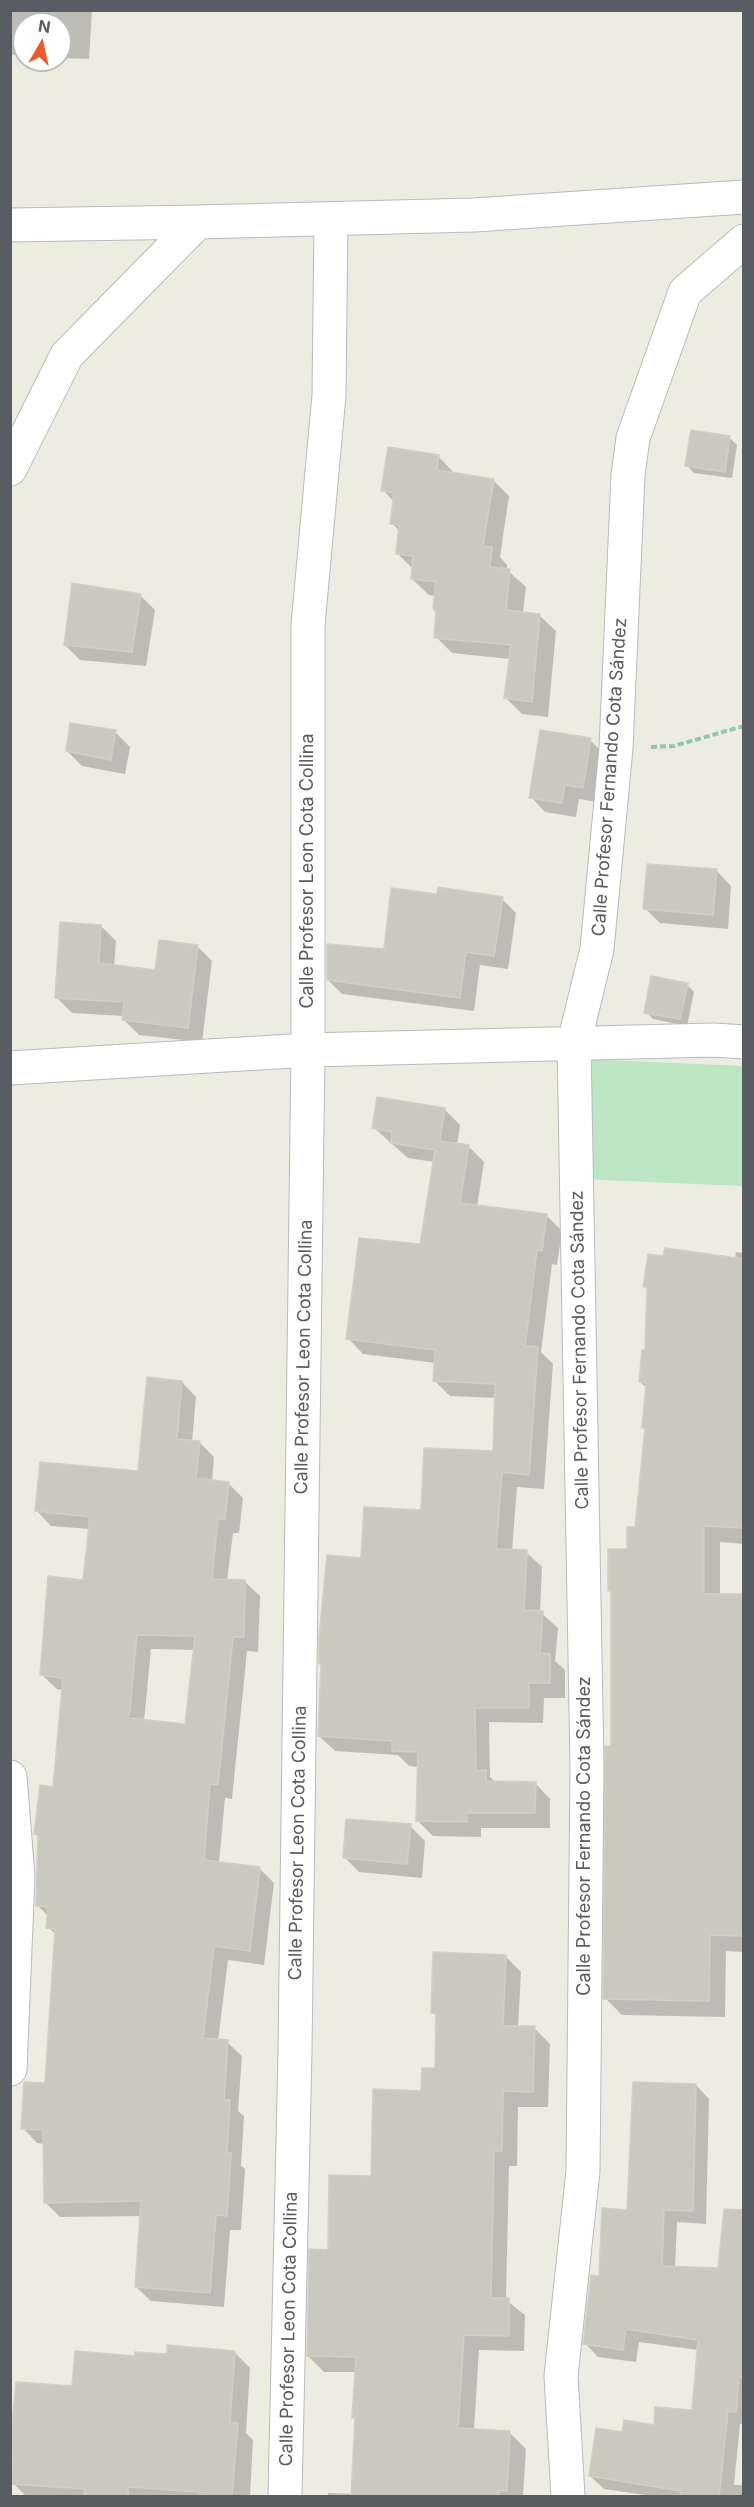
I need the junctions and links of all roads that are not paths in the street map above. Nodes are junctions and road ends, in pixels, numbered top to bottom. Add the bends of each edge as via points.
1 (744, 197) edge
2 (331, 219) junction
3 (198, 222) junction
4 (10, 225) edge
5 (744, 241) edge
6 (10, 469) edge
7 (744, 1042) edge
8 (574, 1043) junction
9 (308, 1050) junction
10 (10, 1068) edge
11 (10, 1777) edge
12 (10, 2070) edge
13 (285, 2496) edge
14 (568, 2496) edge

1 - 2 street via 474,215
2 - 3 street
2 - 9 street, Calle Profesor Leon Cota Collina via 330,395 308,625
3 - 4 street
3 - 6 street via 67,355
5 - 8 street, Calle Profesor Fernando Cota Sández via 685,292 633,438 616,748 597,949
7 - 8 street
8 - 9 street
8 - 14 street, Calle Profesor Fernando Cota Sández via 587,1767 583,2171 561,2376
9 - 10 street
9 - 13 street, Calle Profesor Leon Cota Collina
11 - 12 street via 18,1876

